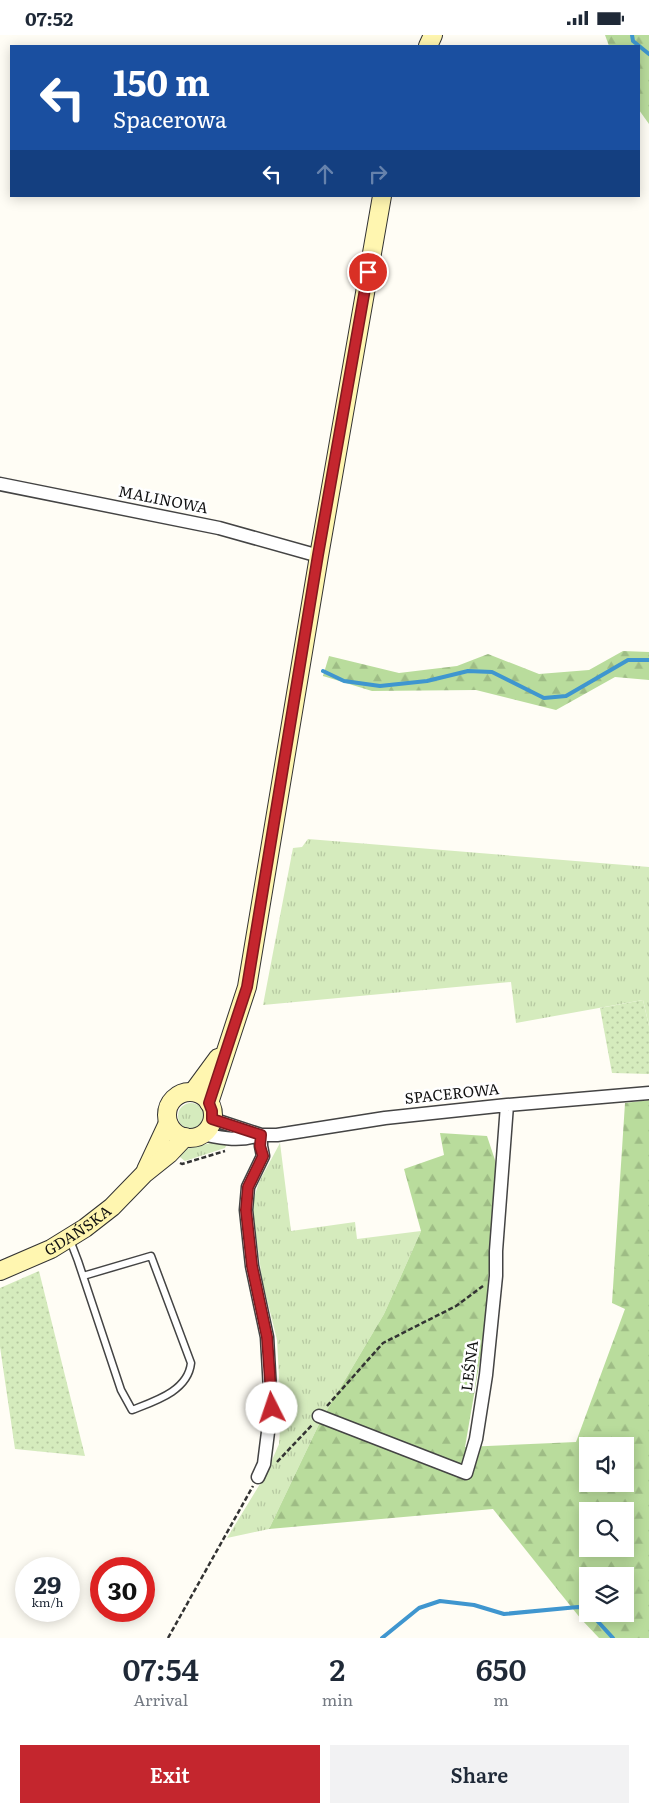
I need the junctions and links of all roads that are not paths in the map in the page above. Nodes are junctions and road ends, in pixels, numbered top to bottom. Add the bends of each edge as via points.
1 (382, 197) edge
2 (0, 484) edge
3 (318, 555) junction
4 (227, 1045) junction
5 (193, 1092) junction
6 (648, 1093) edge
7 (507, 1105) junction
8 (208, 1119) junction
9 (168, 1123) junction
10 (261, 1135) junction
11 (185, 1137) junction
12 (144, 1175) junction
13 (69, 1239) junction
14 (0, 1271) edge
15 (83, 1276) junction
16 (319, 1416) road end
17 (258, 1477) road end

1 - 3 main road
2 - 3 street, MALINOWA via 219,528
3 - 4 main road via 247,987
4 - 5 main road
4 - 8 main road
5 - 8 main road via 202,1095
5 - 9 main road via 183,1093 169,1104
6 - 7 street, SPACEROWA
7 - 10 street, SPACEROWA
7 - 16 street, LEŚNA via 486,1375 476,1439 466,1473
8 - 10 street, SPACEROWA via 232,1139
8 - 11 main road via 191,1138
9 - 11 main road
9 - 12 main road, GDAŃSKA
10 - 17 street via 263,1156 248,1187 246,1210 252,1266 267,1337 272,1408 264,1463
11 - 12 main road, GDAŃSKA
12 - 13 main road, GDAŃSKA via 112,1207
13 - 14 main road, GDAŃSKA via 32,1259
13 - 15 lane
15 - 15 lane via 151,1256 191,1363 190,1373 164,1397 132,1410 122,1390

